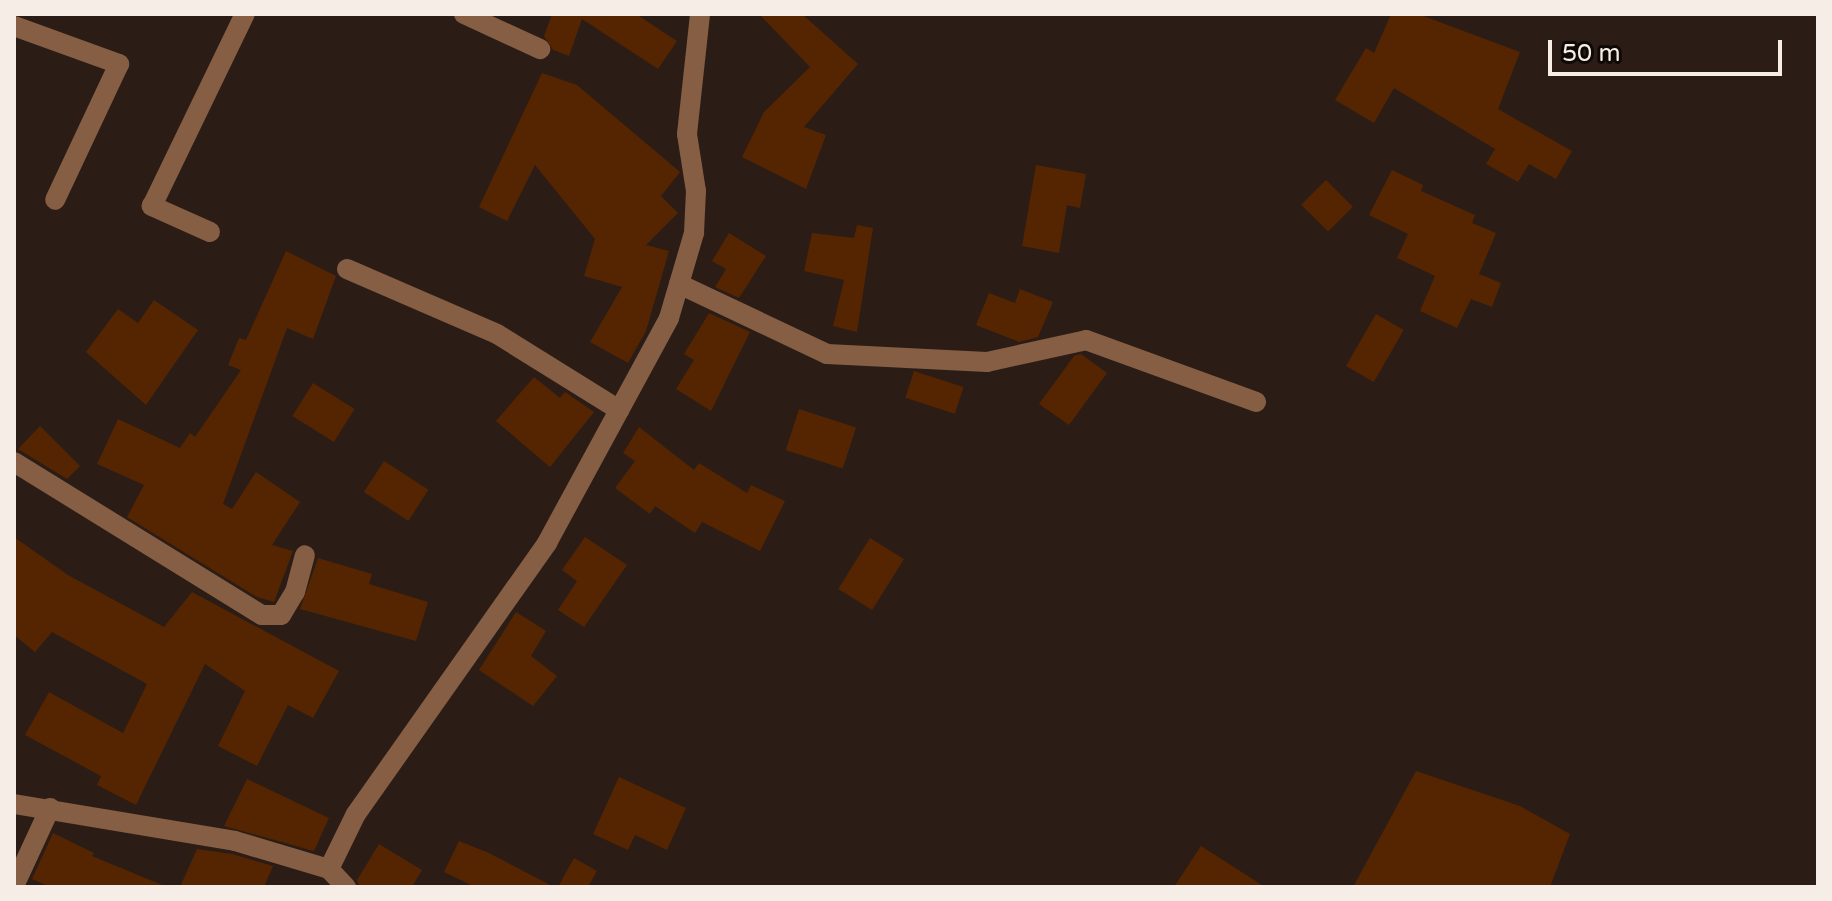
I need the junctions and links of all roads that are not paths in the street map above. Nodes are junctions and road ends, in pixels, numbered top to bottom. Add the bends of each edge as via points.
1 (245, 14) edge
2 (464, 14) edge
3 (700, 14) edge
4 (14, 26) edge
5 (540, 49) dead end
6 (55, 200) dead end
7 (210, 232) dead end
8 (347, 269) dead end
9 (679, 284) junction
10 (1256, 402) dead end
11 (619, 410) junction
12 (14, 462) edge
13 (305, 555) dead end
14 (14, 804) edge
15 (50, 808) junction
16 (329, 869) junction
17 (14, 886) edge
18 (346, 887) edge

1 - 7 street via 152,206
2 - 5 street
3 - 9 street via 687,134 696,191 694,233
4 - 6 street via 119,64
8 - 11 street via 497,334
9 - 10 street via 827,354 987,362 1086,340
9 - 11 street via 669,318
11 - 16 street via 547,543 356,814
12 - 13 street via 262,615 281,615 295,592
14 - 15 street
15 - 16 street via 235,841
15 - 17 street
16 - 18 street

